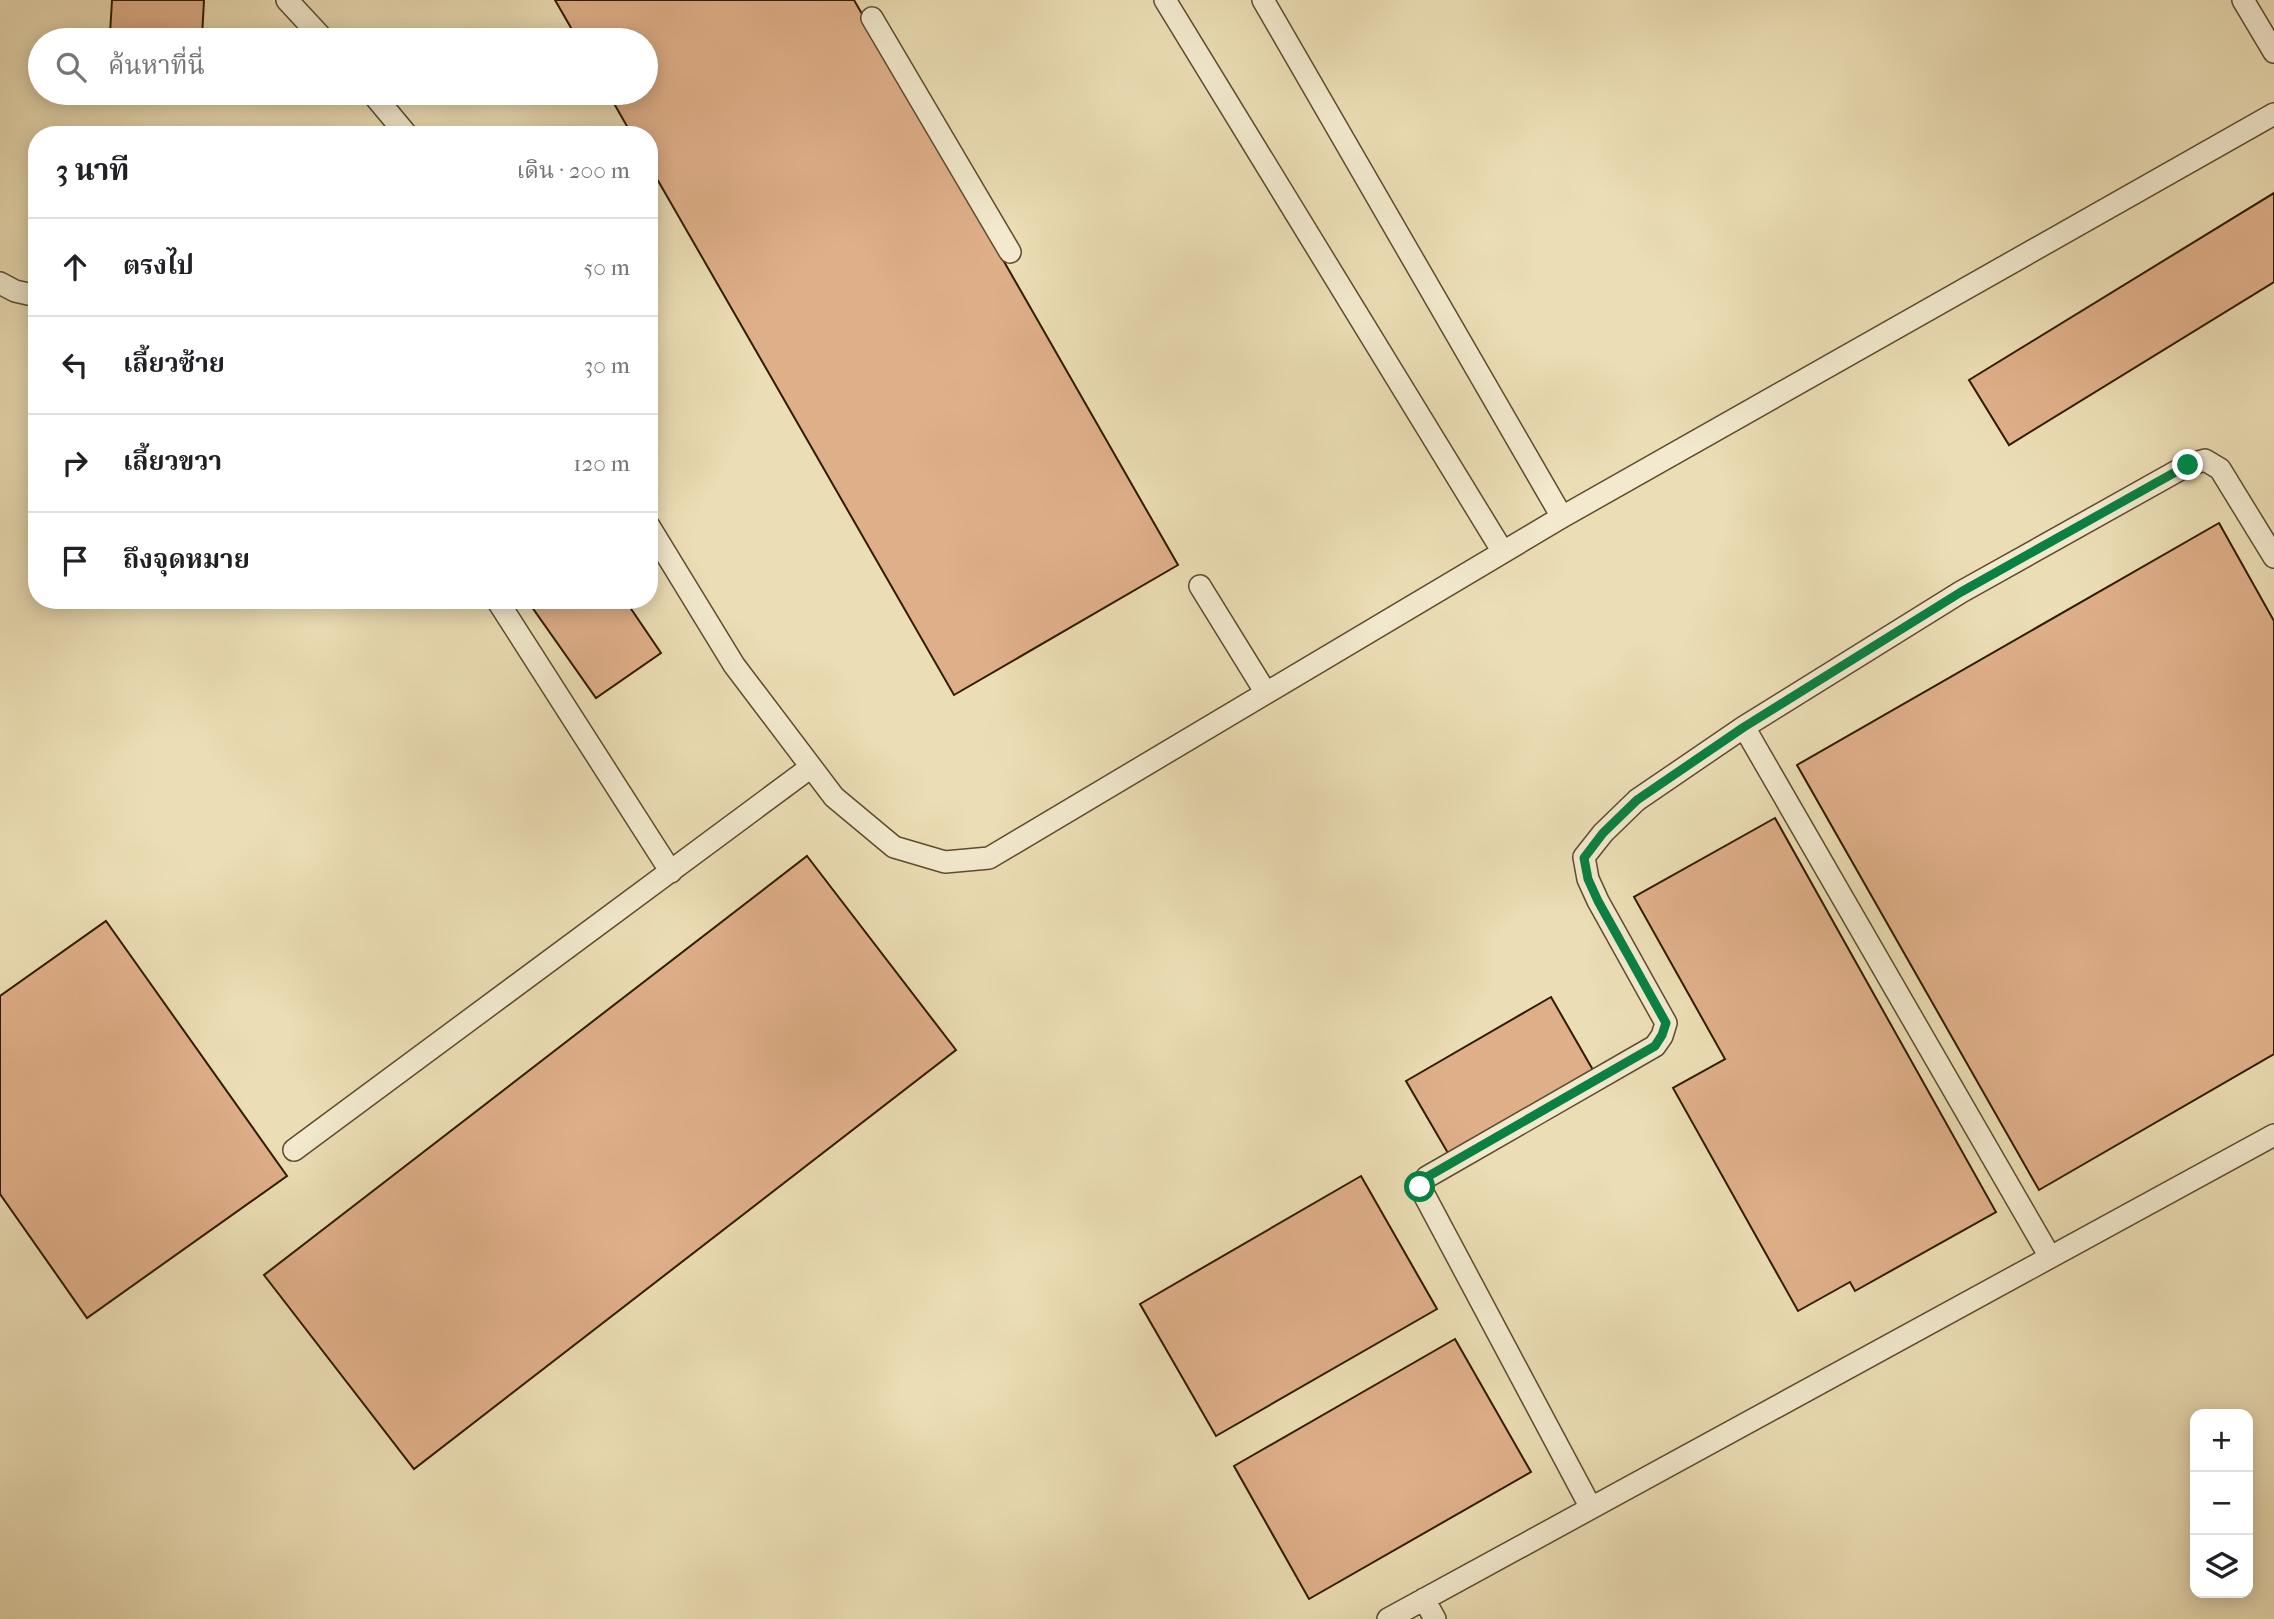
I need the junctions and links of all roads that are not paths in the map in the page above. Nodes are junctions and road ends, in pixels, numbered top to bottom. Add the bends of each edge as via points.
1 (287, 0) edge
2 (1165, 0) edge
3 (1263, 0) edge
4 (2243, 0) edge
5 (872, 18) dead end
6 (313, 28) edge
7 (2274, 52) edge
8 (382, 105) edge
9 (2274, 114) edge
10 (400, 126) edge
11 (1010, 252) dead end
12 (0, 283) edge
13 (28, 294) edge
14 (1562, 517) junction
15 (658, 541) edge
16 (1503, 552) junction
17 (2274, 557) edge
18 (1200, 586) dead end
19 (504, 609) edge
20 (1266, 693) junction
21 (1744, 727) junction
22 (811, 767) junction
23 (671, 872) junction
24 (2274, 1135) edge
25 (294, 1150) dead end
26 (2050, 1257) junction
27 (1591, 1508) junction
28 (1424, 1599) junction
29 (1388, 1619) edge
30 (1436, 1619) edge

1 - 6 lane
2 - 16 lane
3 - 14 lane
4 - 7 lane
5 - 11 lane
8 - 10 lane
9 - 14 lane
12 - 13 lane
14 - 16 lane
15 - 22 lane via 734,665
16 - 20 lane
17 - 21 lane via 2220,469 2205,460 2188,465 1961,592
18 - 20 lane
19 - 23 lane
20 - 22 lane via 989,858 945,862 894,847 834,797
21 - 26 lane
21 - 27 lane via 1637,800 1584,858 1598,901 1666,1023 1655,1046 1427,1177 1420,1187
22 - 23 lane
23 - 25 lane
24 - 26 lane
26 - 27 lane
27 - 28 lane
28 - 29 lane
28 - 30 lane

